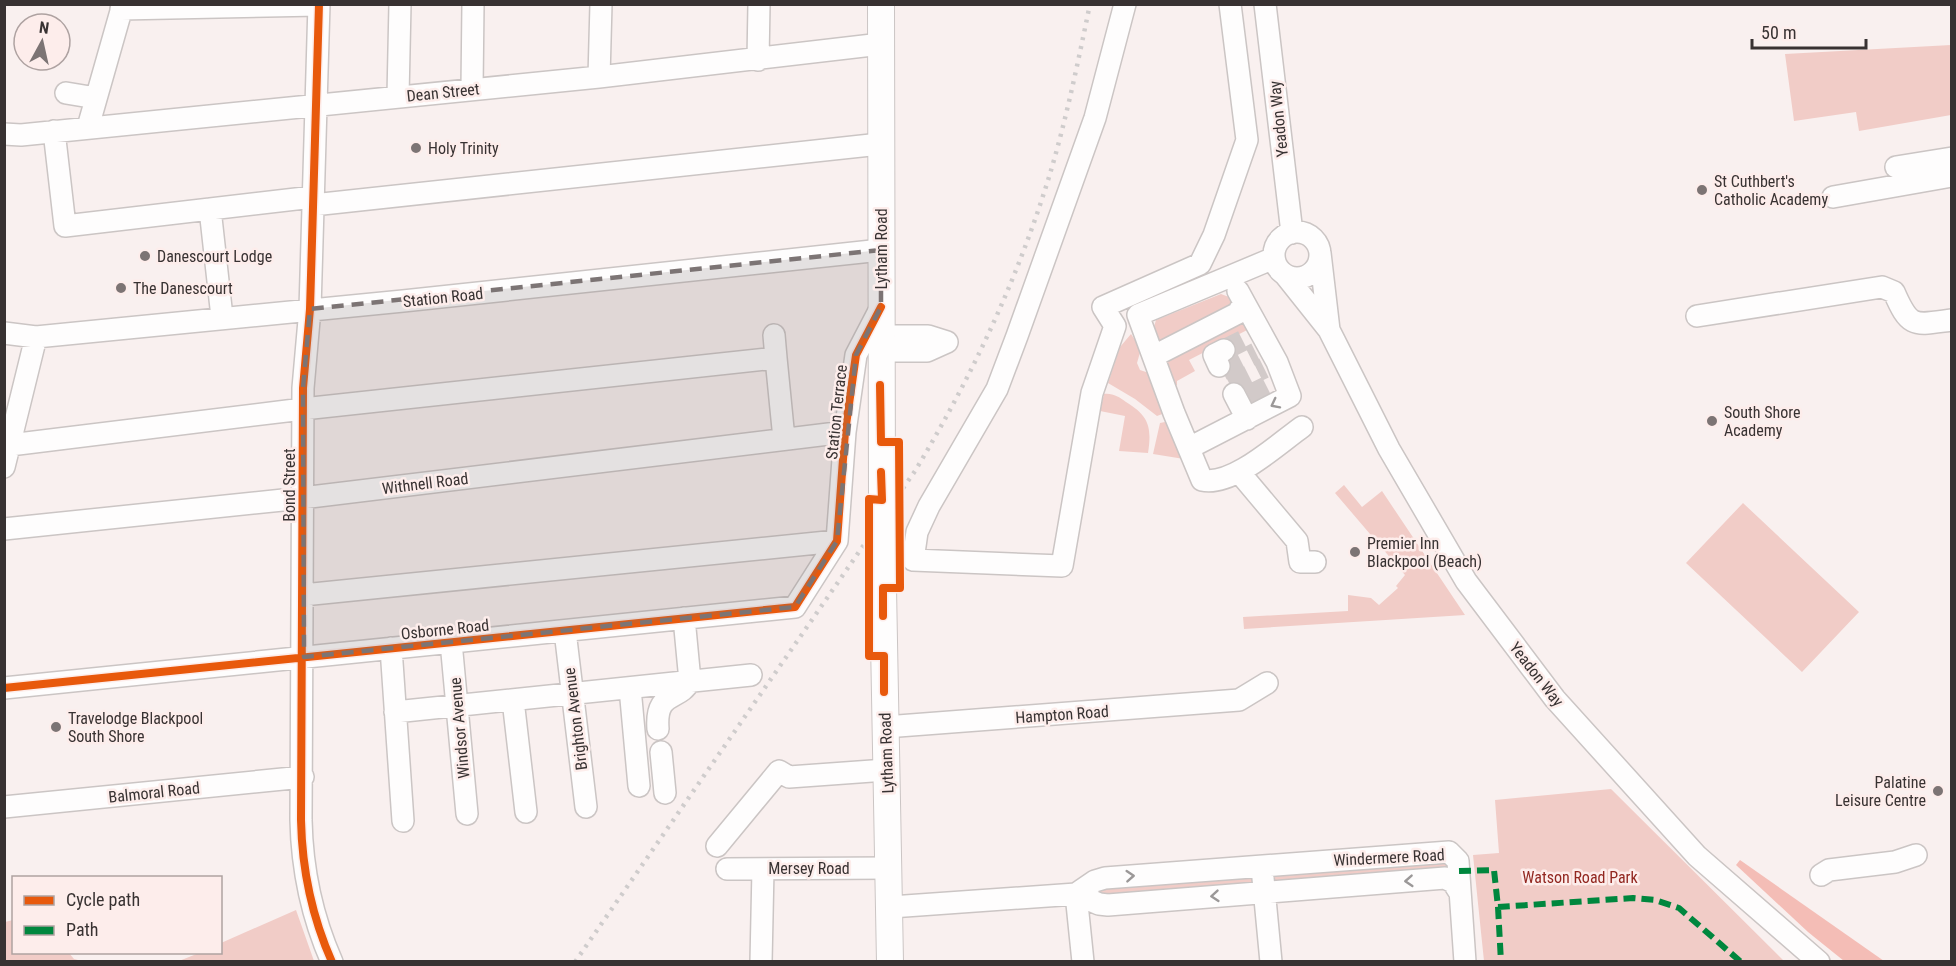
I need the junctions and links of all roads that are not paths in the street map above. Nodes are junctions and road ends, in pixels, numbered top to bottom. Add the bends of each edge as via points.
1 (400, 4) edge
2 (601, 4) edge
3 (759, 4) edge
4 (881, 4) edge
5 (1125, 4) edge
6 (1230, 4) edge
7 (1265, 4) edge
8 (319, 5) edge
9 (477, 5) edge
10 (122, 7) edge
11 (881, 44) junction
12 (758, 60) junction
13 (599, 77) junction
14 (472, 88) junction
15 (66, 93) dead end
16 (399, 96) junction
17 (96, 98) junction
18 (316, 106) junction
19 (88, 128) junction
20 (54, 131) junction
21 (4, 134) edge
22 (880, 144) junction
23 (1952, 158) edge
24 (1896, 167) dead end
25 (1952, 176) edge
26 (1833, 196) dead end
27 (313, 201) junction
28 (210, 209) junction
29 (1292, 232) junction
30 (881, 250) junction
31 (1319, 251) junction
32 (1274, 258) junction
33 (1231, 276) junction
34 (1286, 276) junction
35 (1244, 303) junction
36 (881, 307) junction
37 (310, 309) junction
38 (1697, 316) dead end
39 (222, 317) junction
40 (1952, 320) edge
41 (1329, 330) junction
42 (4, 333) edge
43 (774, 335) dead end
44 (36, 337) junction
45 (1154, 356) junction
46 (776, 358) junction
47 (303, 409) junction
48 (1302, 427) dead end
49 (845, 432) junction
50 (784, 439) junction
51 (10, 445) junction
52 (1189, 448) junction
53 (4, 467) edge
54 (1239, 472) junction
55 (302, 498) junction
56 (4, 529) edge
57 (838, 534) junction
58 (1315, 561) dead end
59 (303, 595) junction
60 (684, 618) junction
61 (565, 631) junction
62 (451, 642) junction
63 (391, 648) junction
64 (304, 657) junction
65 (751, 675) dead end
66 (690, 681) junction
67 (1267, 683) dead end
68 (4, 688) edge
69 (630, 688) junction
70 (572, 694) junction
71 (513, 700) junction
72 (456, 706) junction
73 (395, 712) junction
74 (885, 727) junction
75 (658, 729) dead end
76 (661, 752) dead end
77 (886, 771) junction
78 (303, 777) junction
79 (639, 786) dead end
80 (665, 794) dead end
81 (4, 807) edge
82 (586, 807) dead end
83 (526, 812) dead end
84 (467, 814) dead end
85 (404, 821) dead end
86 (717, 846) dead end
87 (1916, 855) dead end
88 (1262, 865) junction
89 (890, 868) junction
90 (727, 869) dead end
91 (763, 869) junction
92 (1821, 875) dead end
93 (1264, 892) junction
94 (1460, 893) junction
95 (1077, 894) junction
96 (891, 907) junction
97 (332, 962) edge
98 (762, 962) edge
99 (890, 962) edge
100 (1083, 962) edge
101 (1271, 962) edge
102 (1465, 962) edge
103 (1819, 962) edge

1 - 16 street
2 - 13 street
3 - 12 street
4 - 11 main road, Lytham Road
5 - 6 street via 1095,118 1017,336 997,388 917,532 914,560 1062,566 1092,393 1114,326 1103,307 1200,264 1247,140
7 - 29 street, Yeadon Way
8 - 10 street
8 - 18 street, Bond Street
9 - 14 street
10 - 17 street
11 - 12 street, Dean Street
11 - 22 main road, Lytham Road
12 - 13 street, Dean Street
13 - 14 street, Dean Street
14 - 16 street, Dean Street
15 - 17 street
16 - 18 street, Dean Street
17 - 19 street
18 - 19 street, Dean Street
18 - 27 street, Bond Street
19 - 20 street, Dean Street
20 - 21 street, Dean Street
20 - 28 street via 65,226
22 - 27 street
22 - 30 main road, Lytham Road
23 - 24 street
25 - 26 street
27 - 28 street
27 - 37 street, Bond Street
28 - 39 street
29 - 31 street via 1312,238
29 - 32 street via 1276,244
30 - 36 main road, Lytham Road
30 - 37 street, Station Road
31 - 34 street via 1317,265 1308,275
31 - 41 street, Yeadon Way
32 - 33 street
32 - 34 street
33 - 35 street
33 - 45 street via 1138,315
34 - 41 street, Yeadon Way
35 - 45 street via 1230,318
35 -> 52 street via 1266,358 1290,396 1241,402
36 - 49 street, Station Terrace via 856,355
36 - 74 main road, Lytham Road, bridge
37 - 39 street, Station Road
37 - 47 street, Bond Street
38 - 40 street via 1882,287 1894,292 1904,316 1919,325
39 - 44 street, Station Road
41 - 103 street, Yeadon Way via 1389,448 1466,581 1555,699 1697,856
42 - 44 street, Station Road
43 - 46 street
44 - 51 street
45 - 52 street
46 - 47 street
46 - 50 street
47 - 51 street
47 - 55 street, Bond Street
48 - 54 street
49 - 50 street, Withnell Road
49 - 57 street, Station Terrace
50 - 55 street, Withnell Road
51 - 53 street
52 - 54 street via 1202,480 1220,480
54 - 58 street via 1297,541 1300,562
55 - 56 street, Withnell Road
55 - 59 street, Bond Street
57 - 59 street
57 - 60 street, Osborne Road via 795,607
59 - 64 street, Bond Street
60 - 61 street, Osborne Road
60 - 66 street
61 - 62 street, Osborne Road
61 - 70 street, Brighton Avenue
62 - 63 street, Osborne Road
62 - 72 street, Windsor Avenue
63 - 64 street, Osborne Road
63 - 73 street
64 - 68 street, Osborne Road
64 - 78 street, Bond Street
65 - 66 street
66 - 69 street
66 - 75 street via 663,702
67 - 74 street, Hampton Road via 1239,700
69 - 70 street
69 - 79 street
70 - 71 street
70 - 82 street, Brighton Avenue
71 - 72 street
71 - 83 street
72 - 73 street
72 - 84 street, Windsor Avenue
73 - 85 street
74 - 77 main road, Lytham Road
76 - 80 street
77 - 86 street via 789,777 779,771
77 - 89 main road, Lytham Road
78 - 81 street, Balmoral Road
78 - 97 street, Bond Street via 305,872
87 - 92 street via 1895,862 1829,870
88 - 93 street
88 - 94 street, Windermere Road via 1449,852 1458,861
95 -> 88 street, Windermere Road via 1105,878
89 - 91 street, Mersey Road
89 - 96 main road, Lytham Road
90 - 91 street, Mersey Road
91 - 98 street
94 -> 93 street, Windermere Road via 1445,878
93 -> 95 street, Windermere Road via 1108,905
93 - 101 street
94 - 102 street
95 - 96 street, Windermere Road
95 - 100 street
96 - 99 main road, Lytham Road

